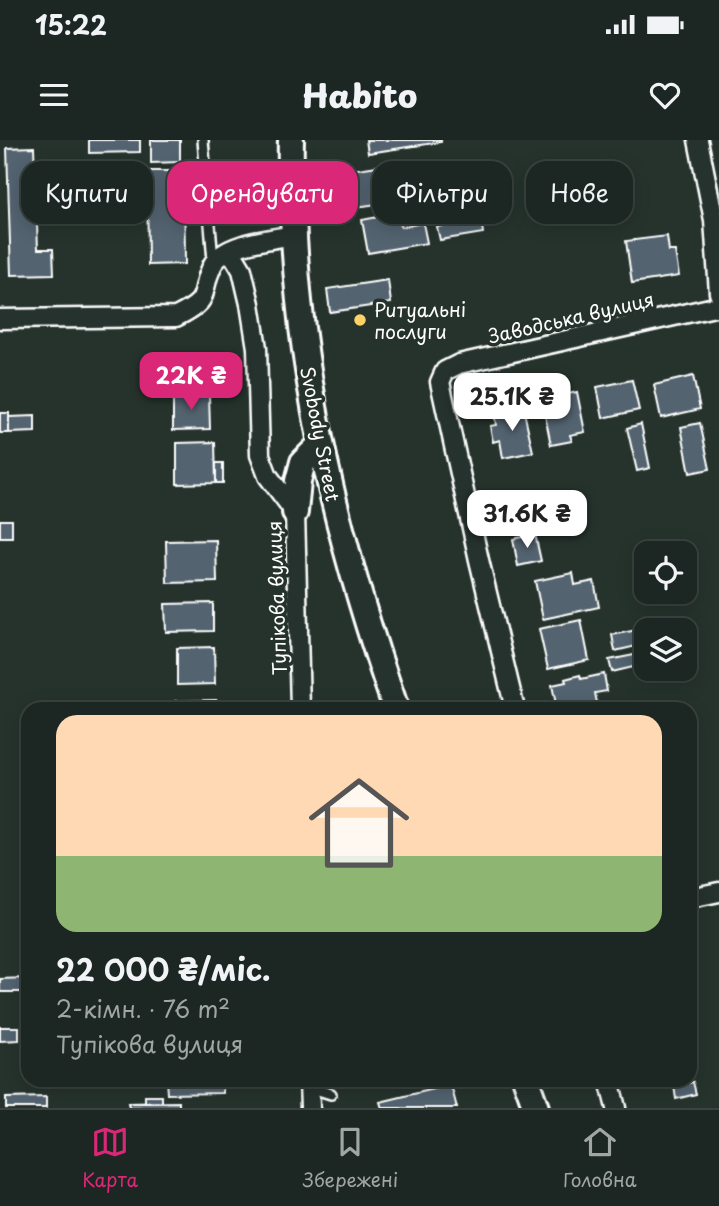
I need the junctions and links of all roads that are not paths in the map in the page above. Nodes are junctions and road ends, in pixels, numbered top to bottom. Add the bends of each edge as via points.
1 (203, 140) edge
2 (698, 140) edge
3 (290, 144) edge
4 (293, 235) junction
5 (230, 250) junction
6 (213, 263) junction
7 (719, 293) edge
8 (719, 306) edge
9 (0, 319) edge
10 (320, 445) junction
11 (295, 512) junction
12 (300, 702) edge
13 (394, 702) edge
14 (513, 702) edge
15 (719, 892) edge
16 (697, 897) edge
17 (309, 1087) edge
18 (317, 1087) edge
19 (528, 1087) edge
20 (611, 1087) edge
21 (331, 1094) dead end
22 (310, 1108) edge
23 (536, 1108) edge
24 (616, 1108) edge

1 - 6 lane
2 - 7 street via 714,220
3 - 4 main road, Svobody Street
4 - 5 street
4 - 10 main road, Svobody Street
5 - 6 street
5 - 11 street, Тупікова вулиця via 242,270 250,304 260,455 268,476
6 - 9 street via 205,295 194,308 176,317
8 - 14 street, Заводська вулиця via 459,363 445,371 440,382
10 - 11 main road via 303,462
10 - 13 main road, Svobody Street via 366,624
11 - 12 street, Тупікова вулиця
15 - 16 street
17 - 22 street
18 - 21 lane
19 - 23 main road
20 - 24 street

